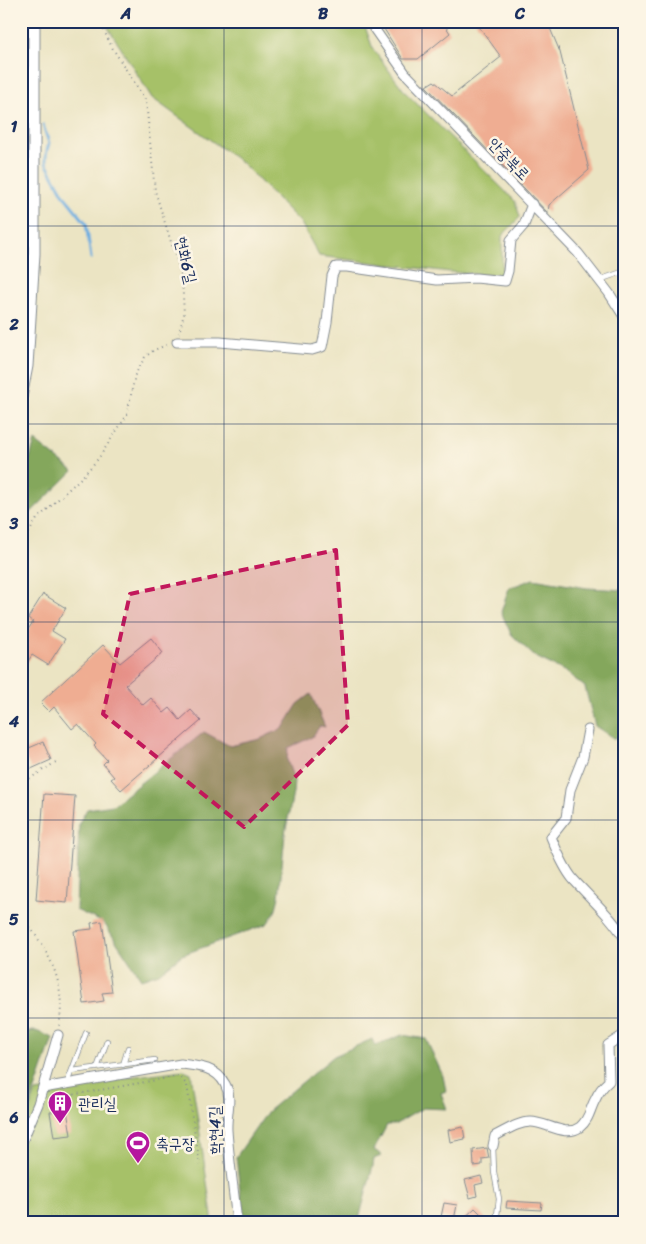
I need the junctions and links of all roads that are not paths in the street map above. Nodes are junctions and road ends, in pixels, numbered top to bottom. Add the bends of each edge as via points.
1 (34, 21) edge
2 (371, 21) edge
3 (532, 204) junction
4 (625, 271) edge
5 (599, 280) junction
6 (625, 318) edge
7 (177, 342) road end
8 (21, 397) edge
9 (588, 730) dead end
10 (625, 939) edge
11 (86, 1033) dead end
12 (58, 1034) road end
13 (625, 1034) edge
14 (107, 1041) dead end
15 (128, 1048) dead end
16 (155, 1060) dead end
17 (122, 1065) junction
18 (97, 1068) junction
19 (72, 1071) junction
20 (67, 1084) junction
21 (43, 1088) junction
22 (21, 1144) edge
23 (493, 1146) joint
24 (237, 1223) edge
25 (496, 1223) edge

1 - 8 street via 34,254 27,366
2 - 3 street, 안중북로 via 405,73
3 - 5 street, 안중북로
3 - 7 street via 524,225 511,240 505,281 476,278 436,280 336,267 322,348
4 - 5 lane
5 - 6 street, 안중북로
9 - 10 street via 583,757 570,790 566,818 551,837 572,877 616,924
11 - 19 lane
12 - 21 street
13 - 23 street via 608,1045 608,1081 580,1128 571,1131 532,1122 515,1125 496,1136
14 - 18 lane
15 - 17 lane
16 - 17 lane
17 - 18 lane
18 - 19 lane
19 - 20 lane
20 - 21 street, 학현4길
20 - 24 street, 학현4길 via 181,1064 202,1066 217,1074 229,1096 227,1128
21 - 22 street
23 - 25 lane via 499,1199

